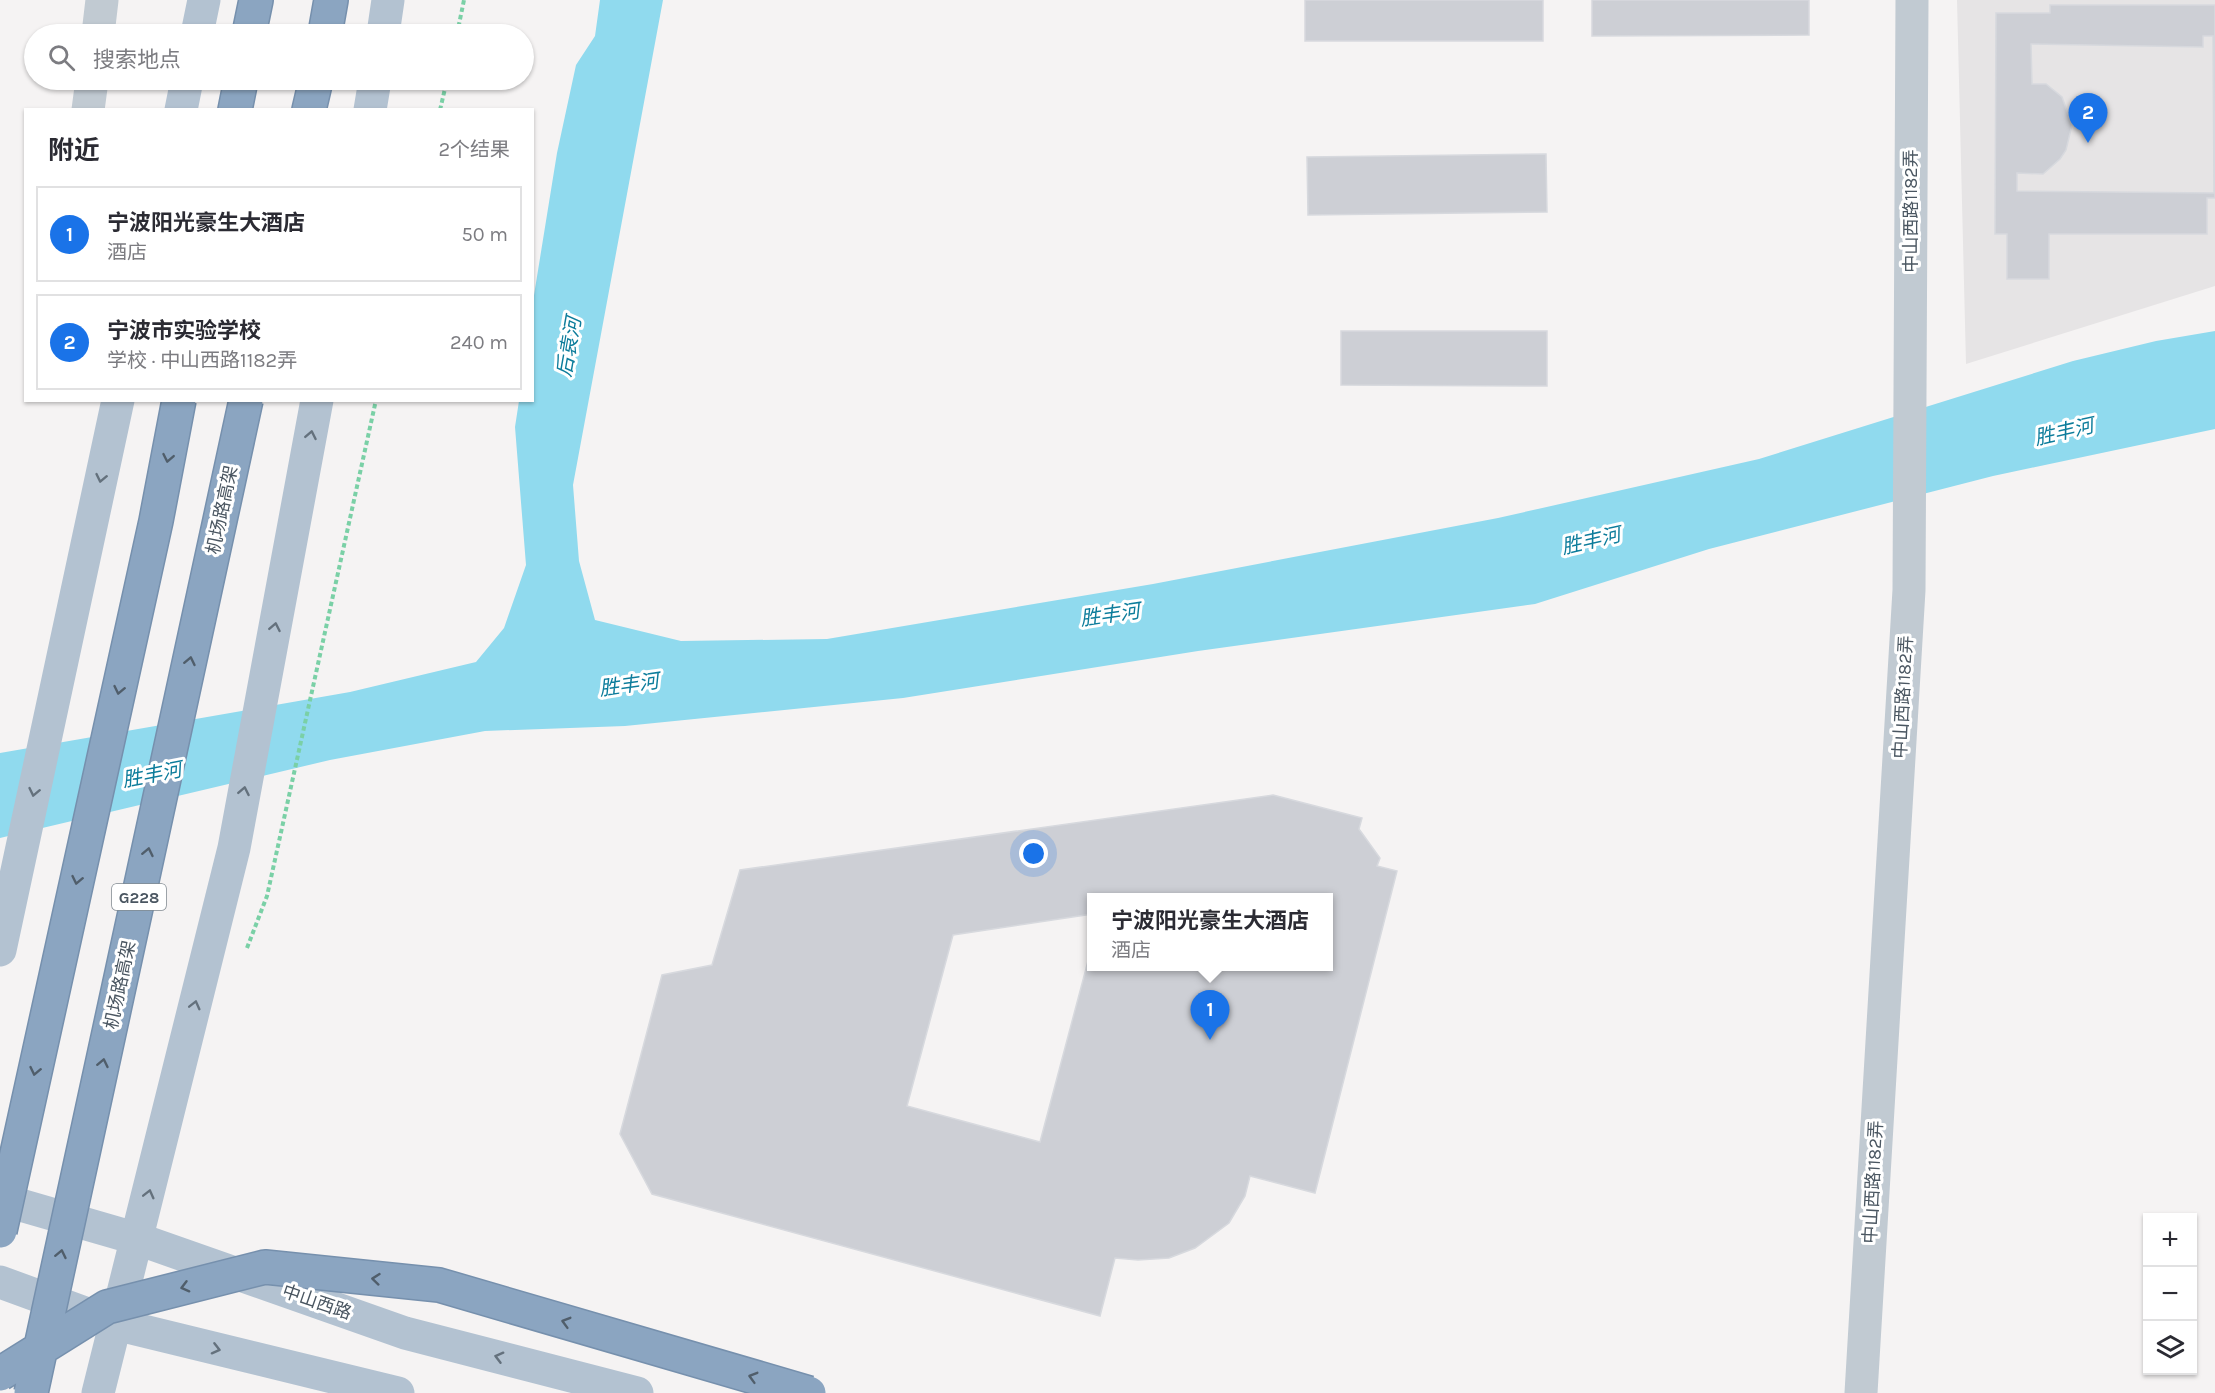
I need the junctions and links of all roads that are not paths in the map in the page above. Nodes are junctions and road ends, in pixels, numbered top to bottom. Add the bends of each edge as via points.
1 (102, 0) edge
2 (204, 0) edge
3 (256, 0) edge
4 (331, 0) edge
5 (388, 0) edge
6 (1912, 0) edge
7 (99, 24) edge
8 (199, 24) edge
9 (251, 24) edge
10 (327, 24) edge
11 (384, 24) edge
12 (91, 90) edge
13 (185, 90) edge
14 (239, 90) edge
15 (314, 90) edge
16 (373, 90) edge
17 (88, 108) edge
18 (181, 108) edge
19 (235, 108) edge
20 (309, 108) edge
21 (370, 108) edge
22 (118, 402) edge
23 (179, 402) edge
24 (246, 402) edge
25 (317, 402) edge
26 (0, 950) edge
27 (0, 1199) edge
28 (0, 1231) edge
29 (138, 1239) junction
30 (0, 1282) edge
31 (116, 1324) junction
32 (0, 1374) edge
33 (31, 1393) edge
34 (98, 1393) edge
35 (398, 1393) edge
36 (637, 1393) edge
37 (809, 1393) edge
38 (1861, 1393) edge

1 - 7 street
2 - 8 main road
3 - 9 highway
4 - 10 highway
5 - 11 main road
6 - 38 street, 中山西路1182弄 via 1909,590
12 - 17 street
13 - 18 main road
14 - 19 highway
15 - 20 highway
16 - 21 main road
22 -> 26 main road
23 -> 28 highway, bridge
33 -> 24 highway, 机场路高架 / G228, bridge
29 -> 25 main road via 234,848
27 - 29 main road, 中山西路
29 - 31 main road
36 -> 29 main road, 中山西路 via 405,1333
30 - 31 main road
31 - 34 main road
31 -> 35 main road
37 -> 32 highway, bridge via 439,1286 265,1267 107,1307

